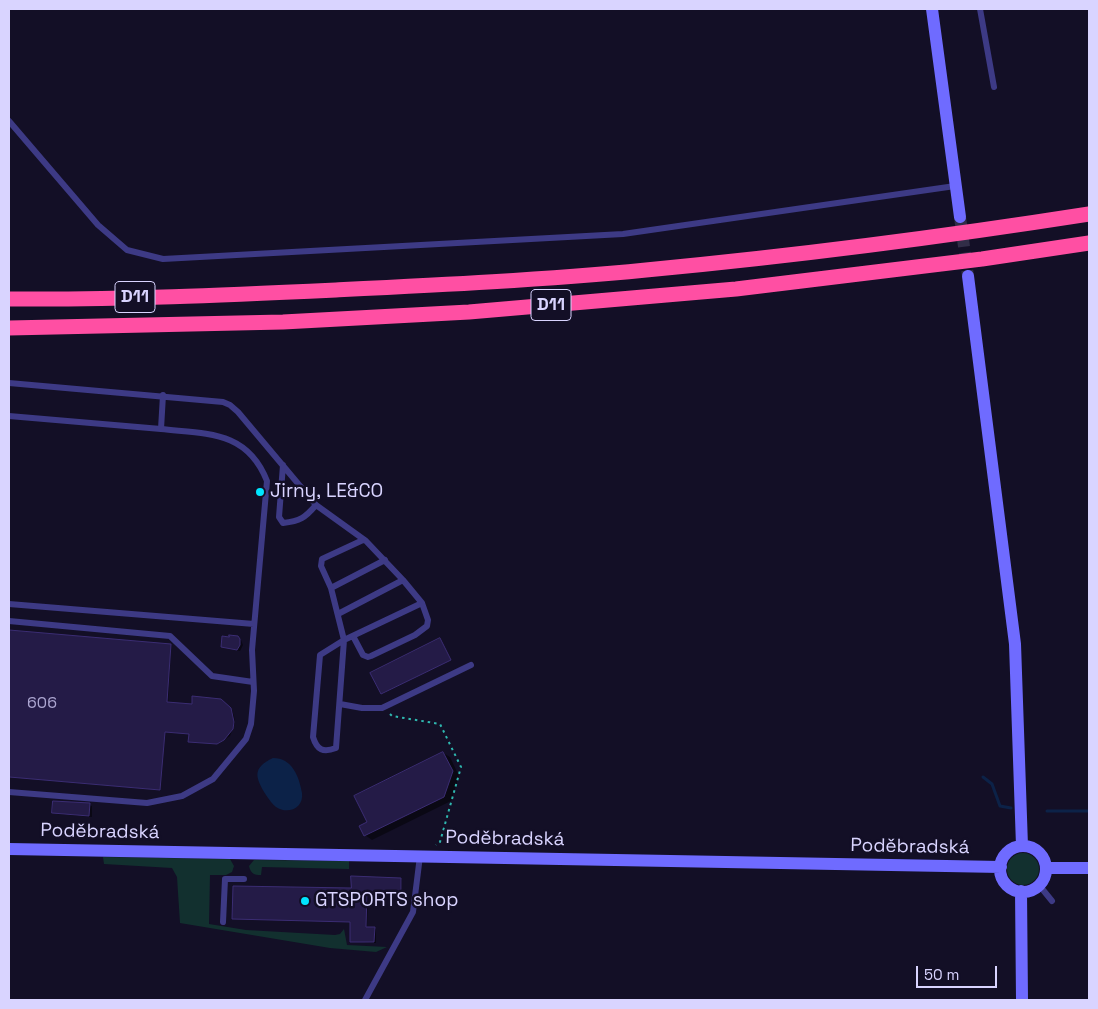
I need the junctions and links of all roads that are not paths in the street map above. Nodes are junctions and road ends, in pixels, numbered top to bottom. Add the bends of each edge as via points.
1 (932, 9) edge
2 (980, 9) edge
3 (994, 87) dead end
4 (9, 122) edge
5 (956, 186) junction
6 (1089, 214) edge
7 (960, 217) tunnel mouth
8 (1089, 243) edge
9 (968, 276) tunnel mouth
10 (9, 299) edge
11 (9, 328) edge
12 (9, 383) edge
13 (163, 396) junction
14 (9, 416) edge
15 (161, 430) junction
16 (283, 465) junction
17 (316, 505) junction
18 (366, 541) junction
19 (385, 560) junction
20 (403, 580) junction
21 (331, 588) junction
22 (9, 604) edge
23 (422, 604) junction
24 (338, 614) junction
25 (9, 621) edge
26 (254, 624) junction
27 (353, 636) junction
28 (344, 640) junction
29 (471, 665) dead end
30 (254, 682) junction
31 (340, 704) junction
32 (9, 792) edge
33 (1022, 846) junction
34 (9, 849) edge
35 (420, 856) junction
36 (1001, 867) junction
37 (1046, 868) junction
38 (1089, 868) edge
39 (244, 879) dead end
40 (1039, 885) junction
41 (1021, 891) junction
42 (1052, 902) dead end
43 (224, 922) dead end
44 (365, 1000) edge
45 (1022, 1000) edge

1 - 5 main road
2 - 3 lane
4 - 5 lane via 98,226 127,250 163,259 623,234
5 - 7 main road
6 - 10 highway, D11 via 979,231 644,270 468,284
8 - 11 highway, D11 via 736,289 479,311 273,322
9 - 33 main road via 1015,644
12 - 13 lane
13 - 15 lane
13 - 16 lane via 216,400 230,405
14 - 15 lane
15 - 26 lane via 215,435 230,440 244,447 262,469 267,481
16 - 17 lane
16 - 17 lane via 279,518 283,523 296,522 307,516
17 - 18 lane
18 - 19 lane
18 - 21 lane via 322,559 321,566
19 - 20 lane
19 - 21 lane
20 - 23 lane
20 - 24 lane
21 - 24 lane
22 - 26 lane
23 - 27 lane
23 - 27 lane via 427,626 372,656 364,655
24 - 28 lane
25 - 30 lane via 170,636 212,676
26 - 30 lane
27 - 28 lane
28 - 31 lane
28 - 31 lane via 320,654 313,737 316,746 322,750 336,748
29 - 31 lane via 382,708
30 - 32 lane via 251,724 246,739 213,780 182,796 147,804
33 - 36 main road via 1010,850
33 - 37 main road via 1038,852
34 - 35 main road, Poděbradská
35 - 36 main road, Poděbradská
35 - 44 lane via 413,912
36 - 41 main road via 1008,886
37 - 38 main road
37 - 40 main road
39 - 43 lane via 225,879
40 - 41 main road
40 - 42 lane
41 - 45 main road

